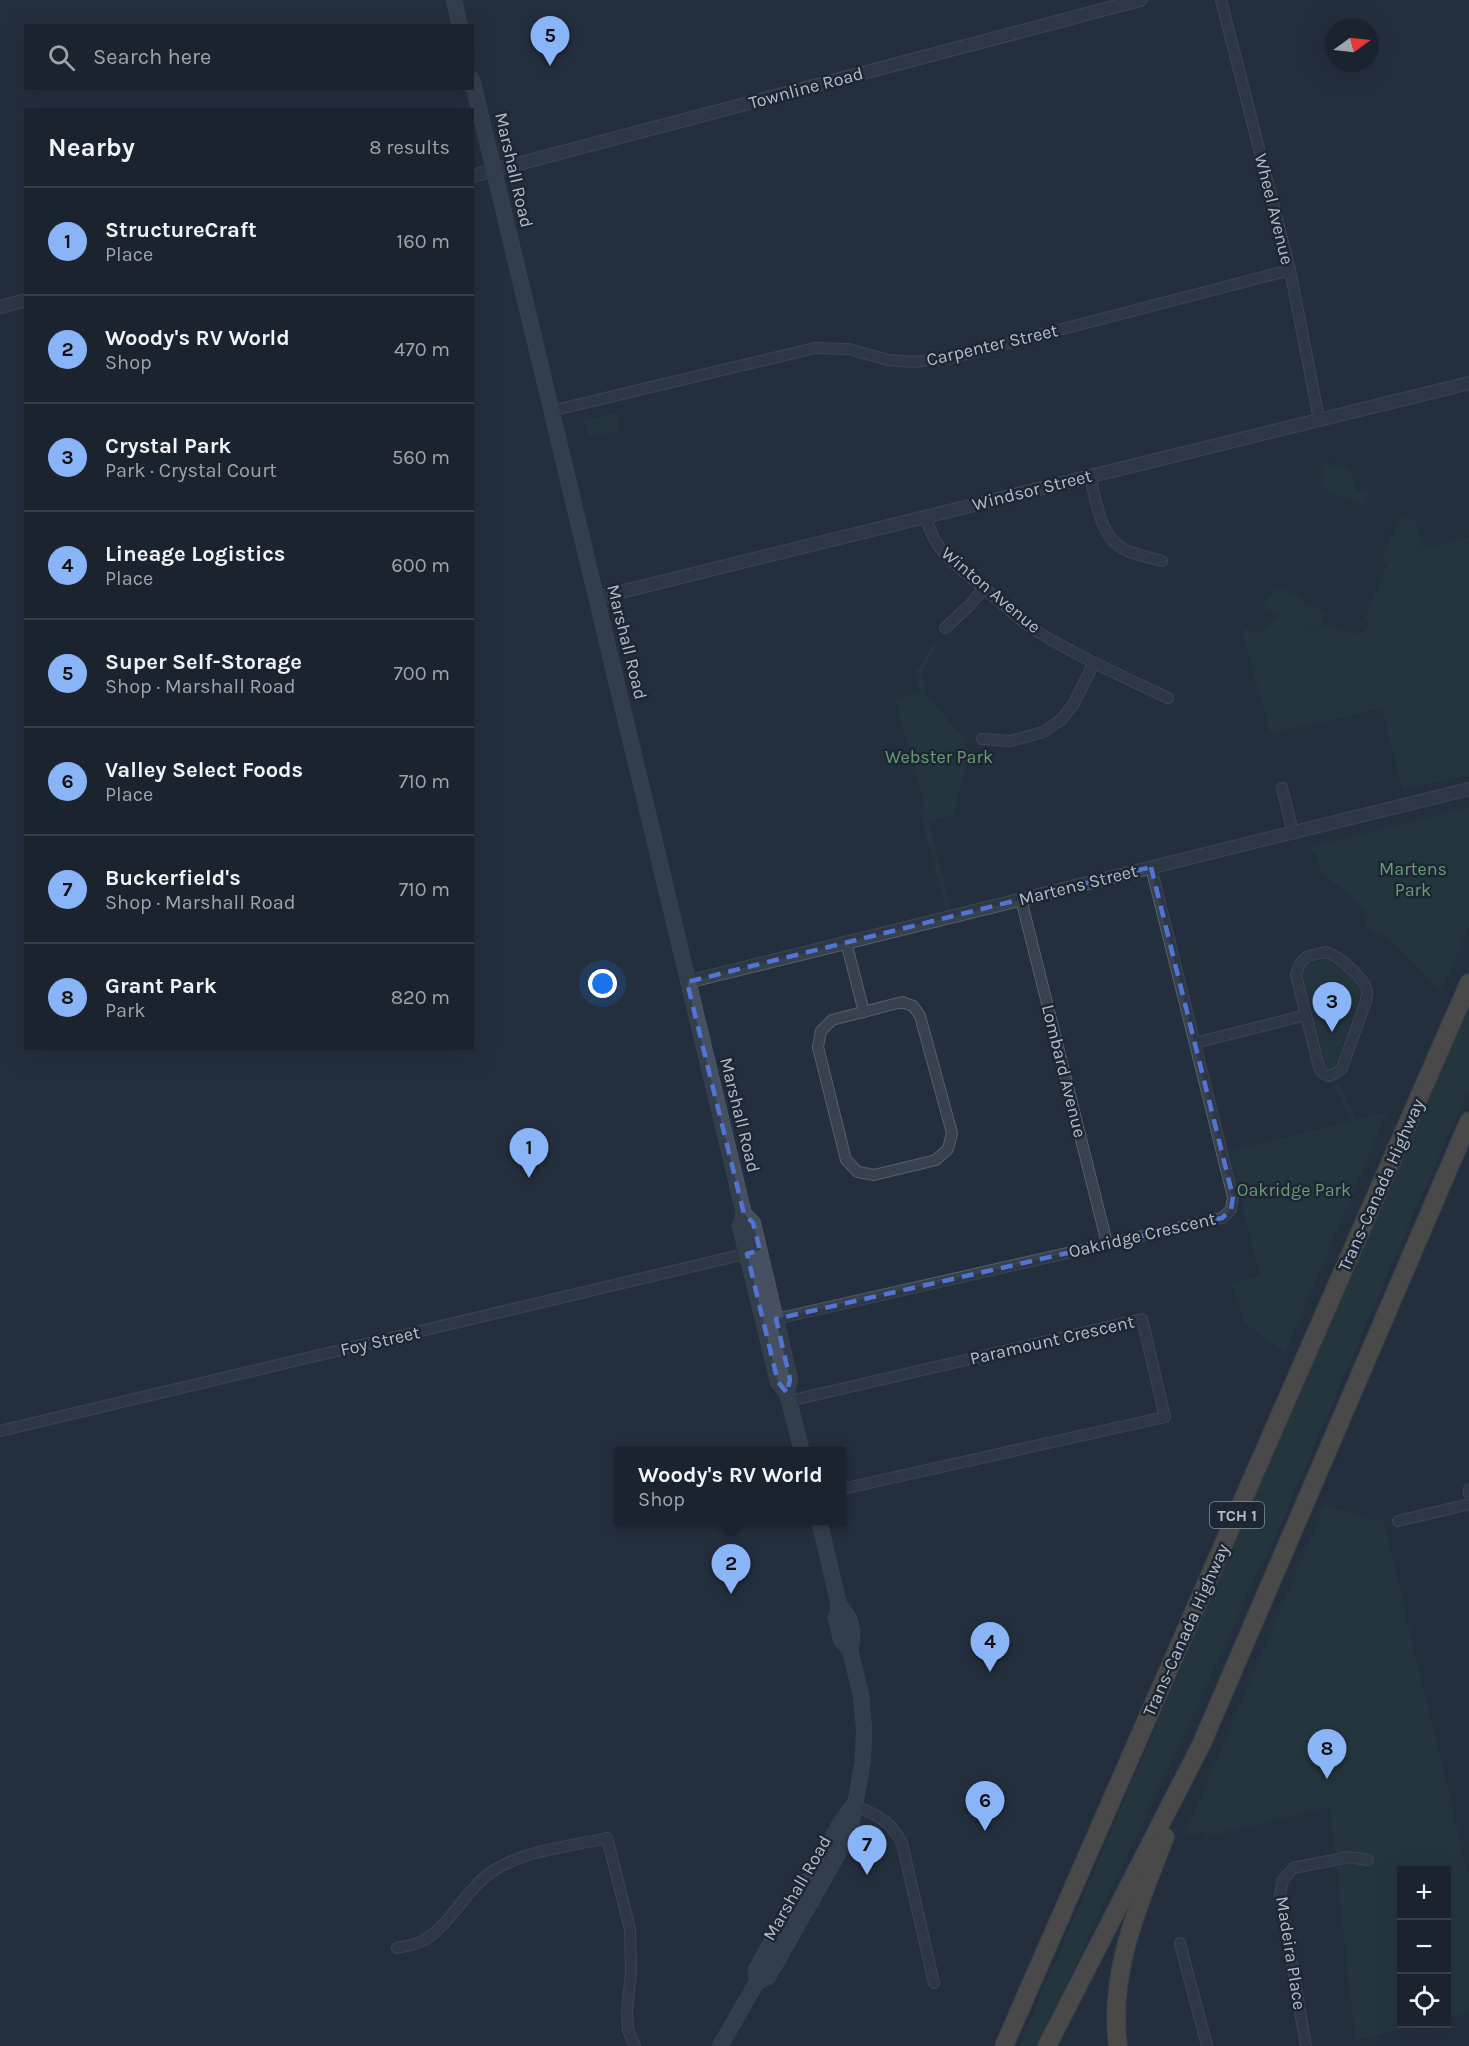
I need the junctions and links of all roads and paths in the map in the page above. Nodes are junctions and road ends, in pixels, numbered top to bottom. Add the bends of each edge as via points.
1 (454, 0) edge
2 (1140, 0) edge
3 (1221, 0) edge
4 (460, 24) edge
5 (474, 87) edge
6 (494, 171) junction
7 (474, 176) edge
8 (1290, 270) junction
9 (24, 301) edge
10 (0, 307) edge
11 (1469, 383) edge
12 (551, 411) junction
13 (1319, 419) junction
14 (1090, 476) junction
15 (926, 517) junction
16 (1162, 561) dead end
17 (984, 588) junction
18 (596, 598) junction
19 (945, 628) dead end
20 (1094, 663) junction
21 (1168, 698) dead end
22 (982, 739) dead end
23 (1282, 788) dead end
24 (1469, 789) edge
25 (1293, 832) junction
26 (1150, 867) junction
27 (1021, 899) junction
28 (846, 942) junction
29 (687, 982) junction
30 (1469, 983) edge
31 (864, 1012) junction
32 (1306, 1015) junction
33 (1195, 1043) junction
34 (1469, 1121) edge
35 (1107, 1243) junction
36 (753, 1252) junction
37 (776, 1319) junction
38 (788, 1397) junction
39 (0, 1431) edge
40 (801, 1447) edge
41 (846, 1488) edge
42 (1469, 1504) edge
43 (1398, 1521) dead end
44 (820, 1525) edge
45 (1202, 1743) junction
46 (854, 1805) junction
47 (826, 1851) junction
48 (1368, 1860) dead end
49 (802, 1919) junction
50 (1180, 1943) dead end
51 (397, 1948) dead end
52 (757, 1982) junction
53 (934, 1983) dead end
54 (635, 2046) edge
55 (720, 2046) edge
56 (1004, 2046) edge
57 (1047, 2046) edge
58 (1118, 2046) edge
59 (1207, 2046) edge
60 (1306, 2046) edge

1 - 4 main road
2 - 6 street, Townline Road
3 - 8 street, Wheel Avenue
5 - 6 main road, Marshall Road
6 - 7 street, Townline Road
6 - 12 main road, Marshall Road
8 - 12 street, Carpenter Street via 951,358 914,362 888,360 849,349 816,348
8 - 13 street, Wheel Avenue
9 - 10 street
11 - 13 street, Windsor Street
12 - 18 main road, Marshall Road
13 - 14 street, Windsor Street
14 - 15 street, Windsor Street
14 - 16 street via 1103,528 1109,537 1129,552
15 - 17 street, Winton Avenue via 940,550
15 - 18 street, Windsor Street
17 - 19 street
17 - 20 street, Winton Avenue via 1038,632
18 - 29 main road, Marshall Road
20 - 21 street, Winton Avenue
20 - 22 street via 1061,720 1043,732 1011,741
23 - 25 street
24 - 25 street, Martens Street
25 - 26 street, Martens Street
26 - 27 street, Martens Street
26 - 33 street, Oakridge Crescent
27 - 28 street, Martens Street
27 - 35 street, Lombard Avenue
28 - 29 street, Martens Street
28 - 31 street
29 - 36 main road, Marshall Road via 744,1214 753,1223
30 - 56 highway, Trans-Canada Highway / TCH 1
31 - 31 street via 832,1020 821,1031 818,1047 846,1160 858,1172 874,1175 936,1160 948,1149 952,1133 920,1016 913,1006 902,1002
32 - 32 street via 1319,1067 1329,1076 1336,1073 1342,1068 1367,991 1335,954 1309,955 1299,966 1296,975
32 - 33 street
33 - 35 street, Oakridge Crescent via 1233,1197 1232,1210 1222,1218
34 - 45 highway
35 - 37 street, Oakridge Crescent
36 - 37 main road, Marshall Road
36 - 38 main road, Marshall Road via 778,1382
36 - 39 street, Foy Street
37 - 38 main road, Marshall Road via 790,1379
38 - 40 main road, Marshall Road
38 - 41 street, Paramount Crescent via 1142,1319 1165,1417
42 - 43 street
44 - 46 main road, Marshall Road via 839,1605 849,1615 854,1637 850,1650 861,1695 864,1730
45 - 57 highway
45 - 58 highway via 1130,1926 1116,1992
46 - 47 main road, Marshall Road
46 - 49 main road, Marshall Road via 850,1833
46 - 53 street via 885,1821 895,1829 902,1843
47 - 49 main road via 813,1887 797,1914
47 - 52 main road, Marshall Road via 756,1969
48 - 60 street, Madeira Place via 1349,1857 1293,1868 1283,1880 1280,1894
49 - 52 main road, Marshall Road via 768,1977
50 - 59 street
51 - 54 street via 421,1942 435,1932 495,1870 524,1856 607,1838 630,1929 627,2011 628,2030
52 - 55 main road, Marshall Road

